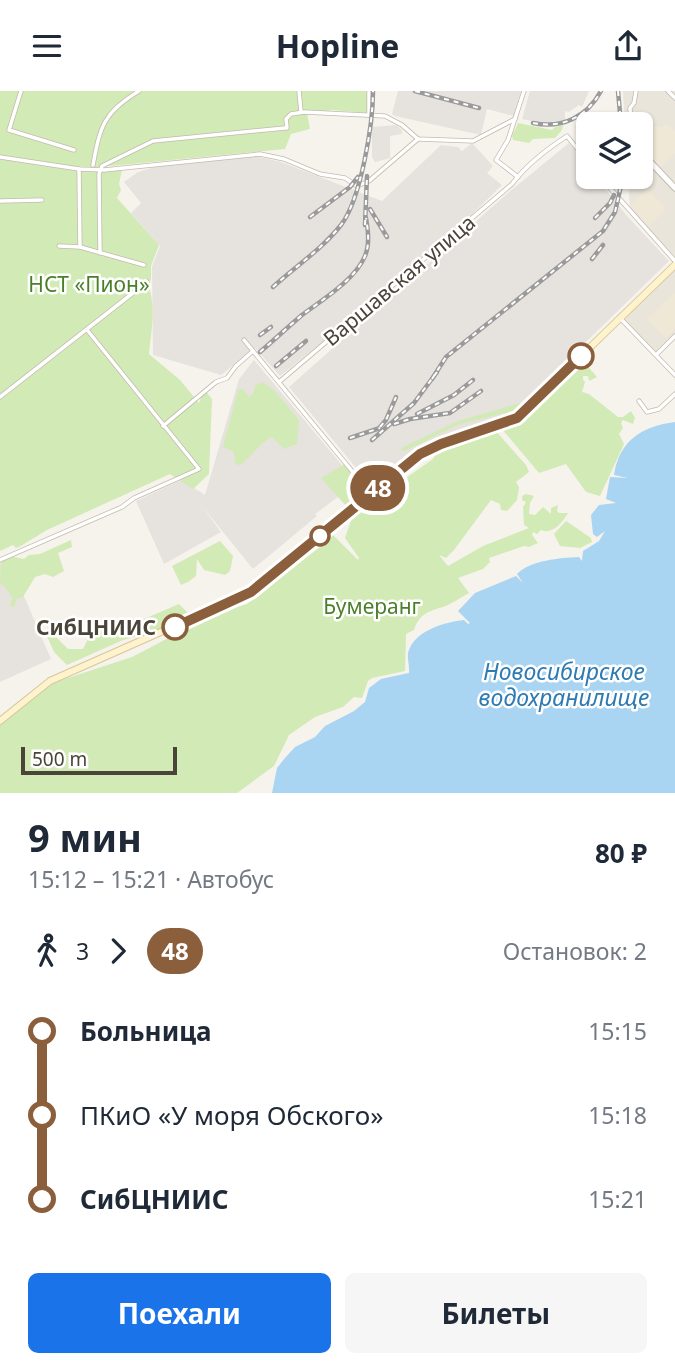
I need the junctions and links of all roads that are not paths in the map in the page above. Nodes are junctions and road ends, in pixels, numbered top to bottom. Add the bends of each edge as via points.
1 (20, 91) edge
2 (139, 91) edge
3 (299, 91) edge
4 (369, 91) edge
5 (524, 91) edge
6 (636, 91) edge
7 (668, 91) edge
8 (675, 98) edge
9 (630, 112) edge
10 (301, 113) junction
11 (369, 115) junction
12 (515, 119) junction
13 (418, 139) junction
14 (576, 147) edge
15 (74, 150) dead end
16 (0, 157) edge
17 (93, 165) dead end
18 (653, 165) edge
19 (79, 169) junction
20 (101, 169) junction
21 (517, 177) junction
22 (675, 188) edge
23 (610, 189) edge
24 (42, 200) dead end
25 (0, 201) edge
26 (59, 246) dead end
27 (80, 247) junction
28 (100, 253) junction
29 (675, 263) edge
30 (144, 265) dead end
31 (147, 282) dead end
32 (621, 319) junction
33 (88, 331) dead end
34 (675, 336) edge
35 (244, 340) dead end
36 (253, 351) junction
37 (656, 355) junction
38 (675, 375) edge
39 (279, 382) junction
40 (675, 394) edge
41 (0, 397) edge
42 (639, 401) dead end
43 (163, 426) junction
44 (371, 494) junction
45 (0, 560) edge
46 (0, 721) edge

1 - 15 street via 9,129
2 - 17 street via 106,118
3 - 10 street
4 - 11 street
5 - 12 street
6 - 9 street
7 - 8 street
10 - 11 street
10 - 20 street via 286,119 287,128 153,141
11 - 13 street via 385,116
12 - 13 street via 473,141
12 - 21 street via 496,160
13 - 20 street via 359,185 260,154
14 - 21 street, Варшавская улица via 567,136
16 - 19 street
18 - 22 street
19 - 20 street
19 - 27 street
20 - 28 street
21 - 39 street, Варшавская улица
23 - 29 street
24 - 25 street
26 - 27 street
27 - 28 street
28 - 30 street
29 - 32 main road
31 - 41 street
32 - 37 street
32 - 44 main road via 517,418 431,449
33 - 43 street
34 - 37 street
35 - 36 street
36 - 39 street
36 - 43 street via 228,378 216,382
37 - 38 street
39 - 44 street
40 - 42 street via 657,411 647,411
43 - 45 street via 199,469
44 - 46 main road via 251,592 50,681

